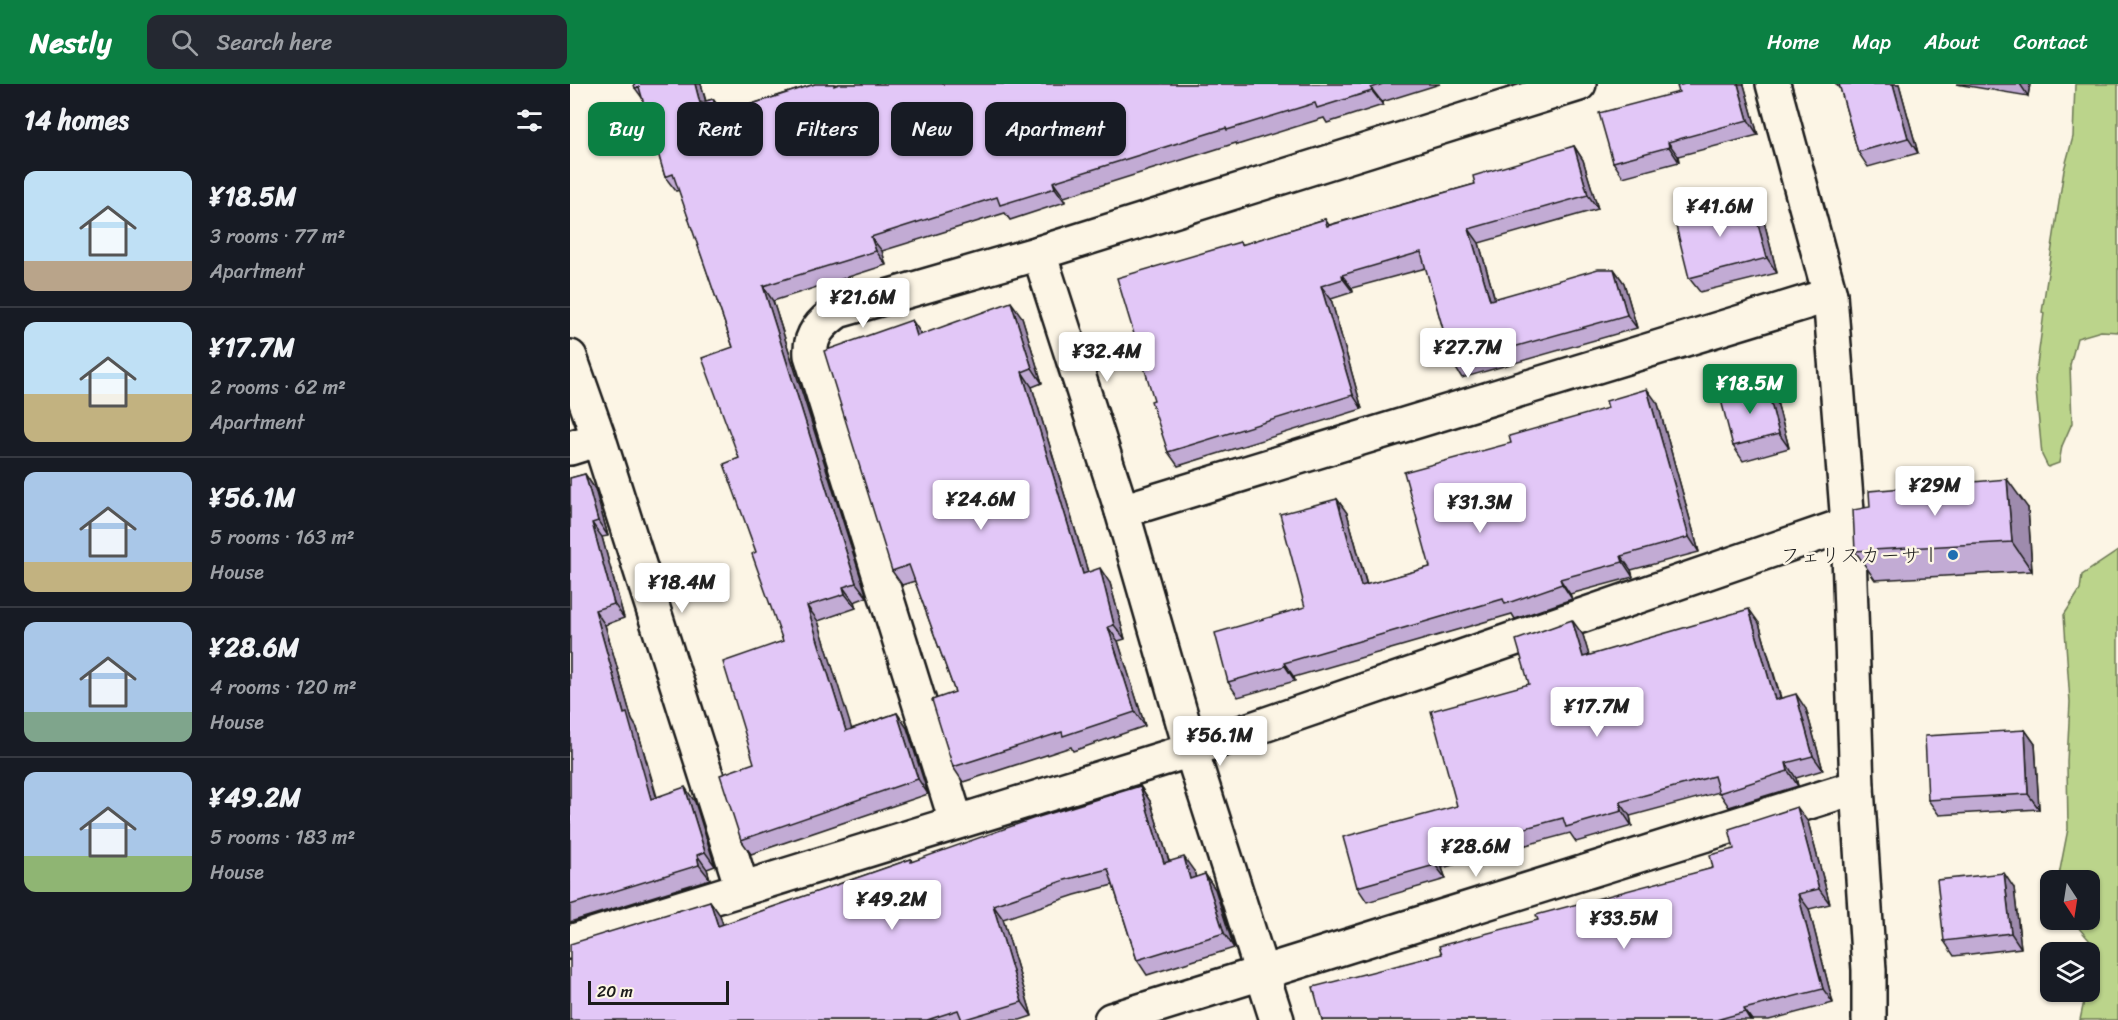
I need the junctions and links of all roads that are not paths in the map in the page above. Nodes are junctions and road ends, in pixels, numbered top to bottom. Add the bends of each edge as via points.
1 (1579, 84) edge
2 (1773, 84) edge
3 (1039, 253) junction
4 (1830, 295) junction
5 (570, 357) edge
6 (585, 443) edge
7 (1122, 512) junction
8 (1848, 524) junction
9 (1191, 750) junction
10 (1857, 787) junction
11 (956, 821) junction
12 (742, 888) junction
13 (570, 942) edge
14 (1262, 971) junction
15 (1111, 1020) edge
16 (1277, 1020) edge
17 (1869, 1020) edge

1 - 3 street
2 - 4 street
3 - 7 street
3 - 11 street via 838,311 821,324 810,346
4 - 7 street
4 - 8 street
5 - 6 street
6 - 12 street
7 - 9 street
8 - 9 street
8 - 10 street
9 - 11 street
9 - 14 street
10 - 14 street
10 - 17 street
11 - 12 street
12 - 13 street
14 - 15 street
14 - 16 street

